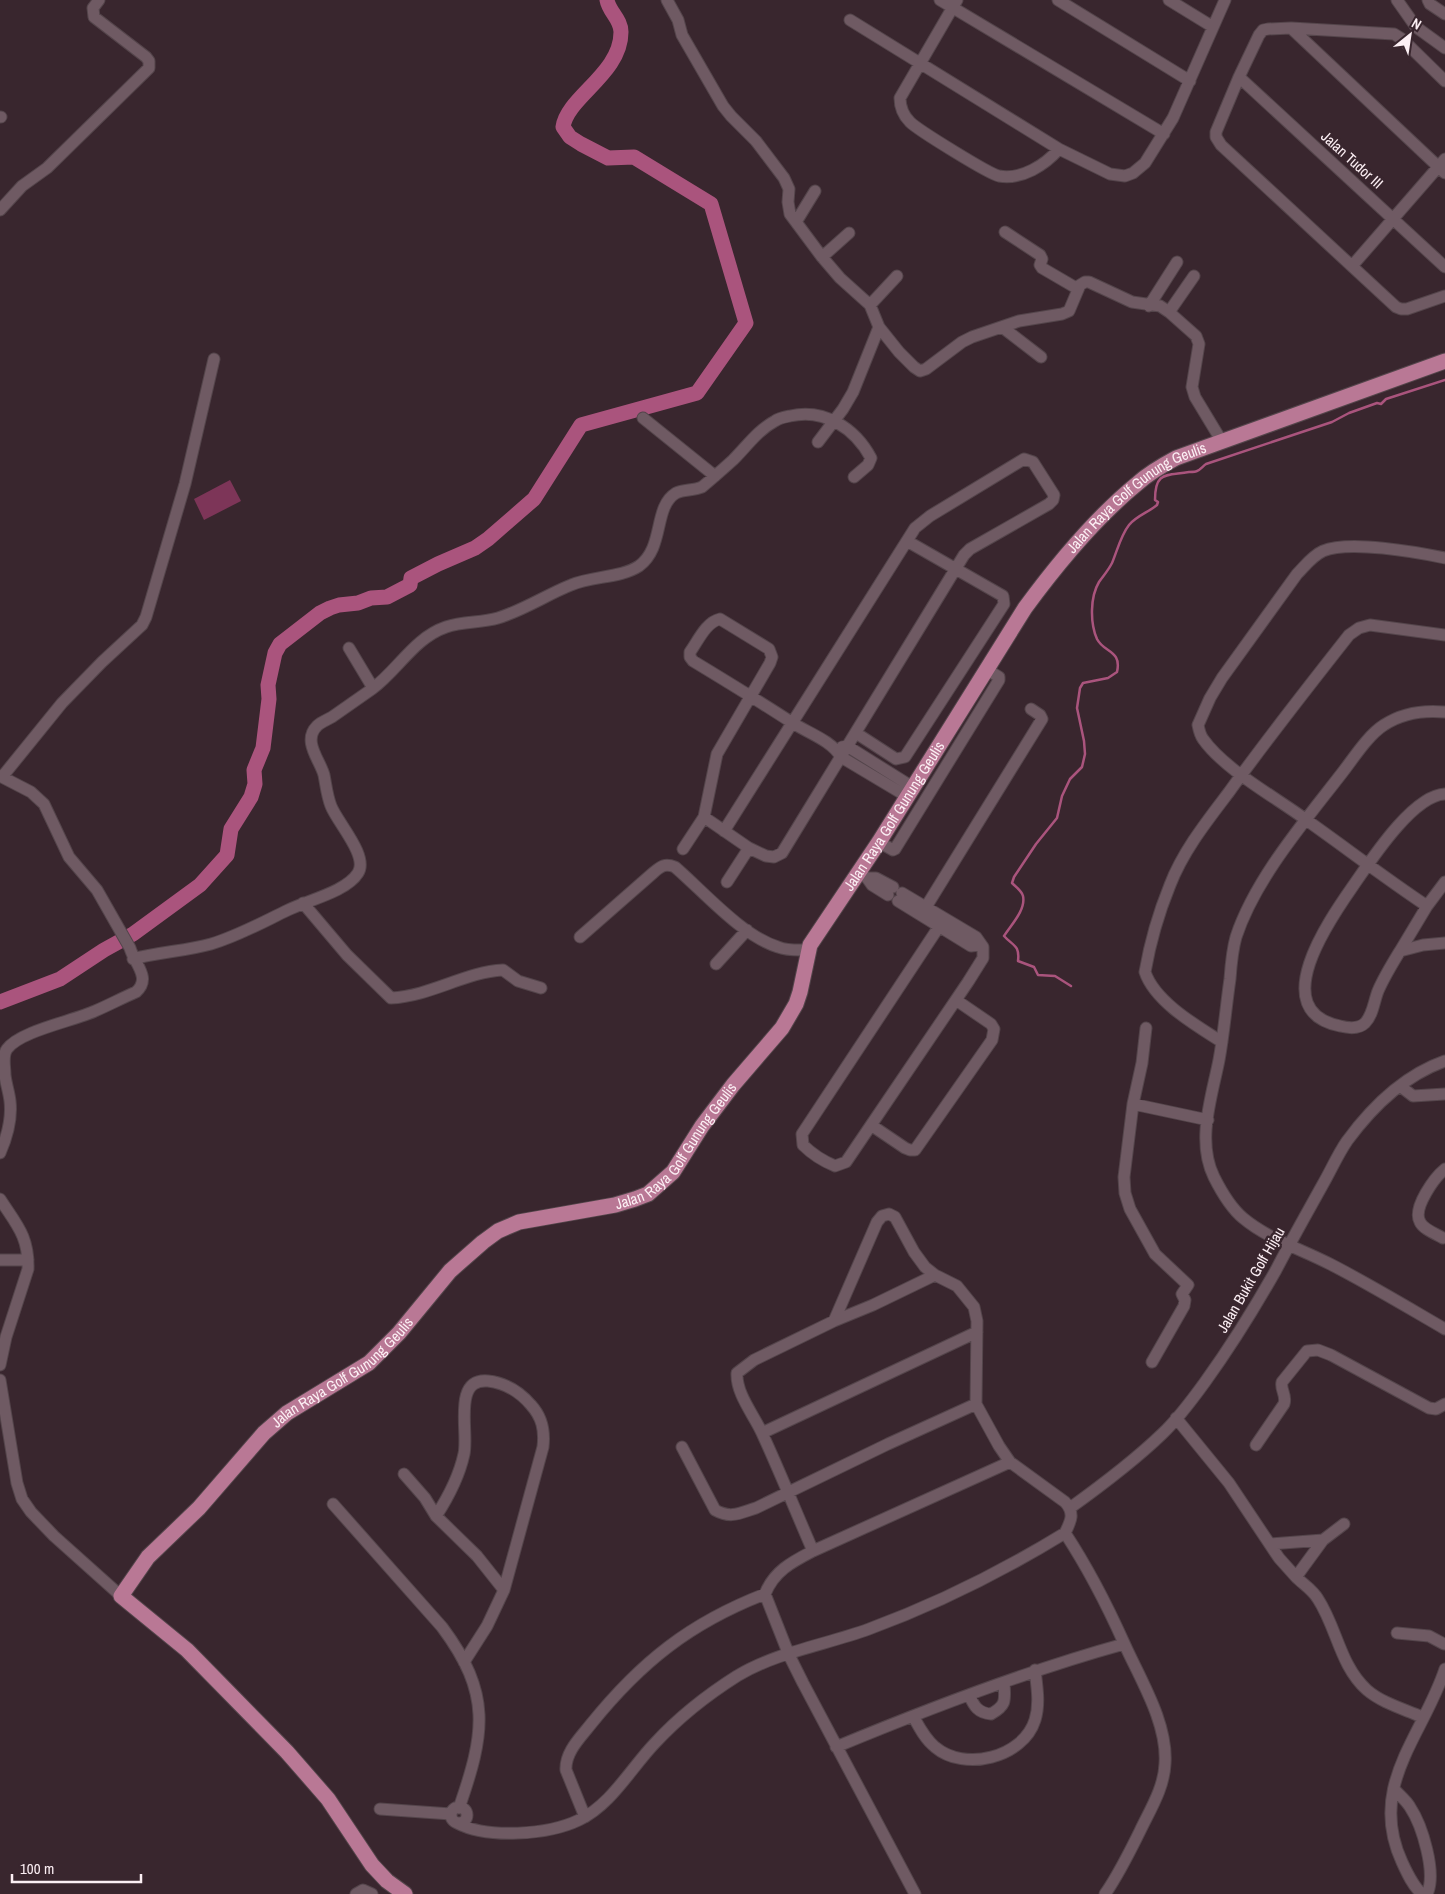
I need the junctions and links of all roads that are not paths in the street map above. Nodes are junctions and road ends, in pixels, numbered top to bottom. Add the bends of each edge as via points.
1 (99, 0) edge
2 (667, 0) edge
3 (940, 0) edge
4 (1058, 0) edge
5 (1169, 0) edge
6 (1225, 0) edge
7 (1396, 0) edge
8 (1428, 0) edge
9 (955, 4) edge
10 (1445, 14) edge
11 (850, 20) dead end
12 (1213, 28) junction
13 (1291, 28) junction
14 (1445, 48) edge
15 (920, 63) junction
16 (1239, 77) junction
17 (1190, 81) junction
18 (1445, 81) edge
19 (1164, 134) junction
20 (1059, 149) junction
21 (1443, 166) edge
22 (815, 191) dead end
23 (0, 210) edge
24 (1394, 219) junction
25 (796, 222) junction
26 (1005, 232) dead end
27 (848, 233) dead end
28 (822, 257) junction
29 (1176, 262) dead end
30 (1352, 266) junction
31 (1445, 267) edge
32 (897, 276) dead end
33 (1194, 276) dead end
34 (1078, 289) junction
35 (1445, 296) edge
36 (870, 306) junction
37 (1149, 306) junction
38 (1169, 312) junction
39 (879, 327) junction
40 (1002, 328) junction
41 (1041, 357) dead end
42 (214, 359) dead end
43 (1445, 362) edge
44 (643, 418) dead end
45 (834, 420) junction
46 (1221, 440) junction
47 (818, 442) dead end
48 (715, 476) junction
49 (854, 477) dead end
50 (907, 541) junction
51 (1445, 558) edge
52 (955, 569) junction
53 (1445, 634) edge
54 (349, 648) dead end
55 (986, 669) junction
56 (373, 688) junction
57 (751, 696) junction
58 (1031, 709) dead end
59 (1445, 712) edge
60 (793, 723) junction
61 (856, 733) junction
62 (847, 746) junction
63 (838, 752) junction
64 (933, 757) junction
65 (951, 759) junction
66 (943, 770) junction
67 (1241, 774) junction
68 (1, 777) edge
69 (911, 792) junction
70 (1445, 794) edge
71 (704, 817) junction
72 (1306, 819) junction
73 (724, 831) junction
74 (880, 842) junction
75 (749, 848) junction
76 (683, 849) dead end
77 (1367, 866) junction
78 (863, 875) junction
79 (727, 882) dead end
80 (1445, 882) edge
81 (303, 903) junction
82 (1427, 906) junction
83 (923, 911) junction
84 (941, 923) junction
85 (747, 930) junction
86 (580, 937) dead end
87 (1445, 943) edge
88 (808, 950) junction
89 (1400, 951) junction
90 (131, 953) junction
91 (716, 964) dead end
92 (541, 988) dead end
93 (956, 1000) junction
94 (1146, 1028) dead end
95 (1222, 1042) junction
96 (1445, 1061) edge
97 (3, 1084) edge
98 (1400, 1086) junction
99 (1445, 1094) edge
100 (1133, 1104) junction
101 (1208, 1120) junction
102 (871, 1125) junction
103 (0, 1153) edge
104 (1445, 1169) edge
105 (0, 1199) edge
106 (1444, 1237) edge
107 (1290, 1244) junction
108 (0, 1260) edge
109 (28, 1260) junction
110 (935, 1275) junction
111 (834, 1321) junction
112 (1445, 1329) edge
113 (978, 1332) junction
114 (1152, 1362) dead end
115 (0, 1365) edge
116 (0, 1380) edge
117 (976, 1404) junction
118 (1445, 1404) edge
119 (1176, 1418) junction
120 (762, 1433) junction
121 (1256, 1445) dead end
122 (682, 1447) dead end
123 (1010, 1462) junction
124 (404, 1474) dead end
125 (787, 1493) junction
126 (333, 1504) dead end
127 (1070, 1508) junction
128 (436, 1516) junction
129 (1344, 1524) dead end
130 (1065, 1533) junction
131 (1323, 1540) junction
132 (1270, 1544) junction
133 (813, 1551) junction
134 (1296, 1577) junction
135 (504, 1590) junction
136 (766, 1594) junction
137 (121, 1596) junction
138 (1397, 1633) dead end
139 (1124, 1644) junction
140 (1445, 1646) edge
141 (789, 1655) junction
142 (464, 1662) junction
143 (1445, 1669) edge
144 (1035, 1670) junction
145 (1004, 1683) junction
146 (969, 1695) junction
147 (913, 1716) junction
148 (1422, 1717) junction
149 (836, 1747) junction
150 (1394, 1790) junction
151 (380, 1809) dead end
152 (455, 1815) junction
153 (585, 1817) junction
154 (356, 1894) edge
155 (372, 1894) edge
156 (405, 1894) edge
157 (915, 1894) edge
158 (1105, 1894) edge
159 (1422, 1894) edge
160 (1427, 1894) edge

1 - 23 street via 93,8 94,16 146,57 149,68
2 - 25 street via 682,35 723,106 756,141 784,178 789,189 790,214
3 - 9 street
4 - 17 street
5 - 12 street
6 - 12 street
7 - 14 street via 1416,26
8 - 10 street
9 - 15 street
9 - 19 street
11 - 15 street
12 - 17 street
13 - 16 street via 1263,30
13 - 18 street via 1394,34
13 - 21 street
15 - 20 street
15 - 20 street via 900,98 900,106 909,122 921,131 996,176 1013,176 1040,166
16 - 24 street, Jalan Tudor III
16 - 30 street via 1219,121 1216,137
17 - 19 street
19 - 20 street via 1145,163 1125,176 1110,174
21 - 24 street
22 - 25 street
24 - 30 street
24 - 31 street, Jalan Tudor III
25 - 28 street
26 - 34 street via 1039,254 1041,268
27 - 28 street
28 - 36 street
29 - 37 street
30 - 35 street via 1401,309
32 - 36 street
33 - 38 street
34 - 37 street via 1082,283 1089,282 1132,302
34 - 40 street via 1069,311 1027,319
36 - 39 street
37 - 38 street via 1160,306
38 - 46 street via 1196,336 1199,344 1192,387
39 - 40 street via 898,352 920,370 926,370 962,342
39 - 45 street via 853,392
40 - 41 street
42 - 68 street via 185,484 146,618 62,703
43 - 46 main road, Jalan Raya Golf Gunung Geulis
44 - 48 street
45 - 47 street
45 - 48 street via 808,414 777,419
45 - 49 street via 857,439 871,458
46 - 55 main road, Jalan Raya Golf Gunung Geulis via 1176,458 1138,482 1118,501 1048,576
48 - 56 street via 696,490 681,491 669,500 663,509 652,551 638,566 617,574 588,578 496,619 445,627 419,642
50 - 52 street
50 - 52 street via 915,528 930,516 1024,460 1033,462 1054,495 1052,502 967,552
50 - 60 street
51 - 67 street via 1346,547 1323,551 1306,564 1222,678 1198,725 1202,739
52 - 61 street
52 - 61 street via 1003,596 1004,604 905,757 896,759
53 - 67 street via 1370,626 1359,628 1349,635
54 - 56 street
55 - 64 main road, Jalan Raya Golf Gunung Geulis
55 - 65 street via 999,680
56 - 81 street via 318,724 313,731 312,748 324,774 331,807 357,850 360,864 358,874 350,881
57 - 57 street via 770,663 772,653 720,619 714,620 690,652 690,657
57 - 60 street
57 - 71 street via 717,754
58 - 83 street via 1042,719
59 - 72 street via 1416,713 1382,726
60 - 63 street
60 - 73 street
61 - 62 street
62 - 63 street
62 - 69 street
63 - 69 street
63 - 75 street via 782,853 766,856
64 - 65 street
64 - 66 street
64 - 69 main road, Jalan Raya Golf Gunung Geulis
65 - 66 street
66 - 74 street via 896,849 892,850
67 - 72 street
67 - 95 street via 1189,849 1170,884 1145,972 1154,991 1190,1022
68 - 90 street via 31,792 44,804 69,856 97,890
69 - 74 main road, Jalan Raya Golf Gunung Geulis
70 - 77 street via 1429,797 1416,808
71 - 73 street
71 - 76 street
72 - 77 street
72 - 95 street via 1264,881 1240,924 1233,948
73 - 75 street
74 - 78 main road, Jalan Raya Golf Gunung Geulis
75 - 79 street
77 - 82 street
77 - 89 street via 1333,915 1313,952 1306,984 1311,1011 1329,1024 1346,1028 1365,1024 1385,976
78 - 83 street via 876,878
78 - 88 main road, Jalan Raya Golf Gunung Geulis
80 - 82 street
81 - 90 street via 211,944
81 - 92 street via 347,956 391,998 427,992 498,970
82 - 89 street
83 - 84 street
84 - 93 street via 976,937 983,947 983,958
84 - 102 street via 811,1119 801,1140 811,1153 836,1166 841,1165
85 - 86 street via 675,867 664,864
85 - 88 street via 780,948
85 - 91 street
87 - 89 street
88 - 137 main road, Jalan Raya Golf Gunung Geulis via 796,1004 782,1028 733,1085 673,1172 660,1185 648,1194 615,1205 519,1222 482,1242 450,1271 399,1333 369,1363 287,1413 264,1434 199,1508 148,1557
90 - 97 street via 142,972 141,987 94,1012 40,1029 13,1043 4,1053
93 - 102 street
93 - 102 street via 991,1024 994,1029 992,1040 915,1150 905,1148
94 - 100 street
95 - 101 street
96 - 98 street, Jalan Bukit Golf Hijau via 1430,1066
97 - 103 street via 10,1102 9,1126
98 - 99 street via 1412,1096
98 - 107 street, Jalan Bukit Golf Hijau via 1346,1142
100 - 101 street
100 - 114 street via 1124,1177 1127,1200 1155,1254 1188,1285 1182,1294 1184,1306
101 - 107 street via 1207,1162 1226,1197 1242,1217
104 - 106 street via 1434,1180 1421,1203 1418,1216 1423,1226
105 - 109 street via 17,1223
107 - 112 street
107 - 119 street, Jalan Bukit Golf Hijau via 1238,1334
108 - 109 street
109 - 115 street
110 - 111 street
110 - 111 street via 914,1252 895,1217 889,1214 882,1216 860,1257
110 - 113 street via 965,1294 974,1307
111 - 120 street via 754,1360 737,1373 740,1390
113 - 117 street
113 - 120 street
116 - 137 street via 16,1483 22,1499 54,1536
117 - 123 street
117 - 125 street
118 - 121 street via 1429,1408 1331,1355 1306,1351 1282,1382 1284,1404
119 - 127 street, Jalan Bukit Golf Hijau via 1111,1478
119 - 132 street via 1229,1483
120 - 125 street
122 - 125 street via 715,1510 725,1516 756,1508
123 - 127 street
123 - 133 street
124 - 128 street
125 - 133 street
126 - 142 street via 442,1627
127 - 130 street via 1072,1520
128 - 135 street via 477,1556
128 - 135 street via 457,1480 465,1451 465,1401 469,1388 475,1382 484,1381 498,1382 513,1389 534,1408 545,1433
129 - 131 street
130 - 139 street via 1110,1610
130 - 141 street via 1008,1566 902,1618
131 - 132 street
131 - 134 street
132 - 134 street
133 - 136 street via 784,1567 770,1582
134 - 148 street via 1317,1597 1340,1652 1367,1690
135 - 142 street via 488,1626
136 - 141 street
136 - 153 street via 717,1616 659,1653 595,1720 574,1746 566,1763
137 - 156 main road via 199,1662 287,1752 328,1799 372,1865
138 - 140 street via 1429,1636
139 - 144 street
139 - 158 street via 1158,1721 1166,1747 1165,1767 1160,1789 1149,1813 1119,1874
141 - 149 street
141 - 153 street via 750,1669 701,1700 656,1742 616,1790
142 - 152 street via 477,1693 480,1727 475,1759
143 - 148 street
144 - 145 street
144 - 147 street via 1038,1698 1035,1720 1019,1742 996,1757 962,1758 946,1754 926,1738
145 - 146 street
145 - 146 street via 1005,1700 1002,1707 991,1714 978,1710
146 - 147 street
147 - 149 street
148 - 150 street via 1406,1751
149 - 157 street
150 - 159 street via 1391,1822 1398,1853
150 - 160 street via 1410,1806 1422,1831 1431,1882
151 - 152 street
152 - 153 street via 463,1826 484,1831 516,1832 557,1827
154 - 155 street via 363,1890

